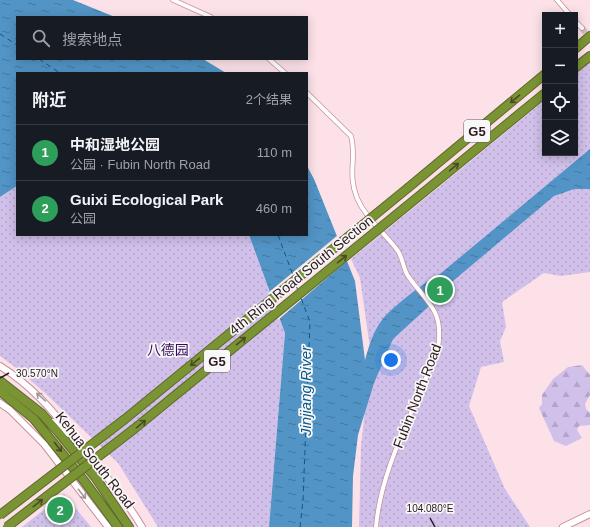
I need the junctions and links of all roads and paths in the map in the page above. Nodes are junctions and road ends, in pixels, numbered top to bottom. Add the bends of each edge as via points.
1 (173, 0) edge
2 (557, 0) edge
3 (567, 12) edge
4 (209, 16) edge
5 (578, 24) edge
6 (582, 28) tunnel mouth
7 (590, 36) edge
8 (576, 48) edge
9 (590, 56) edge
10 (270, 60) edge
11 (578, 66) edge
12 (284, 72) edge
13 (542, 76) edge
14 (308, 94) edge
15 (542, 95) edge
16 (0, 366) edge
17 (0, 381) edge
18 (0, 391) edge
19 (0, 403) edge
20 (42, 414) junction
21 (77, 440) junction
22 (590, 514) edge
23 (0, 515) edge
24 (7, 527) edge
25 (108, 527) edge
26 (118, 527) edge
27 (129, 527) edge
28 (142, 527) edge
29 (376, 527) edge
30 (563, 527) edge

1 - 4 street
2 - 3 street
5 - 6 street
7 - 8 highway
9 - 11 highway
10 - 12 street
13 -> 23 highway, 4th Ring Road South Section / G5, bridge via 126,419
14 - 29 street, Fubin North Road via 351,136 352,178 357,198 369,218 398,252 404,268 439,321 438,348 388,475
24 -> 15 highway, 4th Ring Road South Section / G5, bridge via 134,430
21 -> 16 main road via 47,403
17 - 20 highway, Kehua South Road
18 -> 26 highway, Kehua South Road via 34,419
19 -> 25 main road via 44,444
20 - 21 main road
20 - 27 highway, Kehua South Road via 94,477
21 - 28 main road via 127,503
22 - 30 main road

